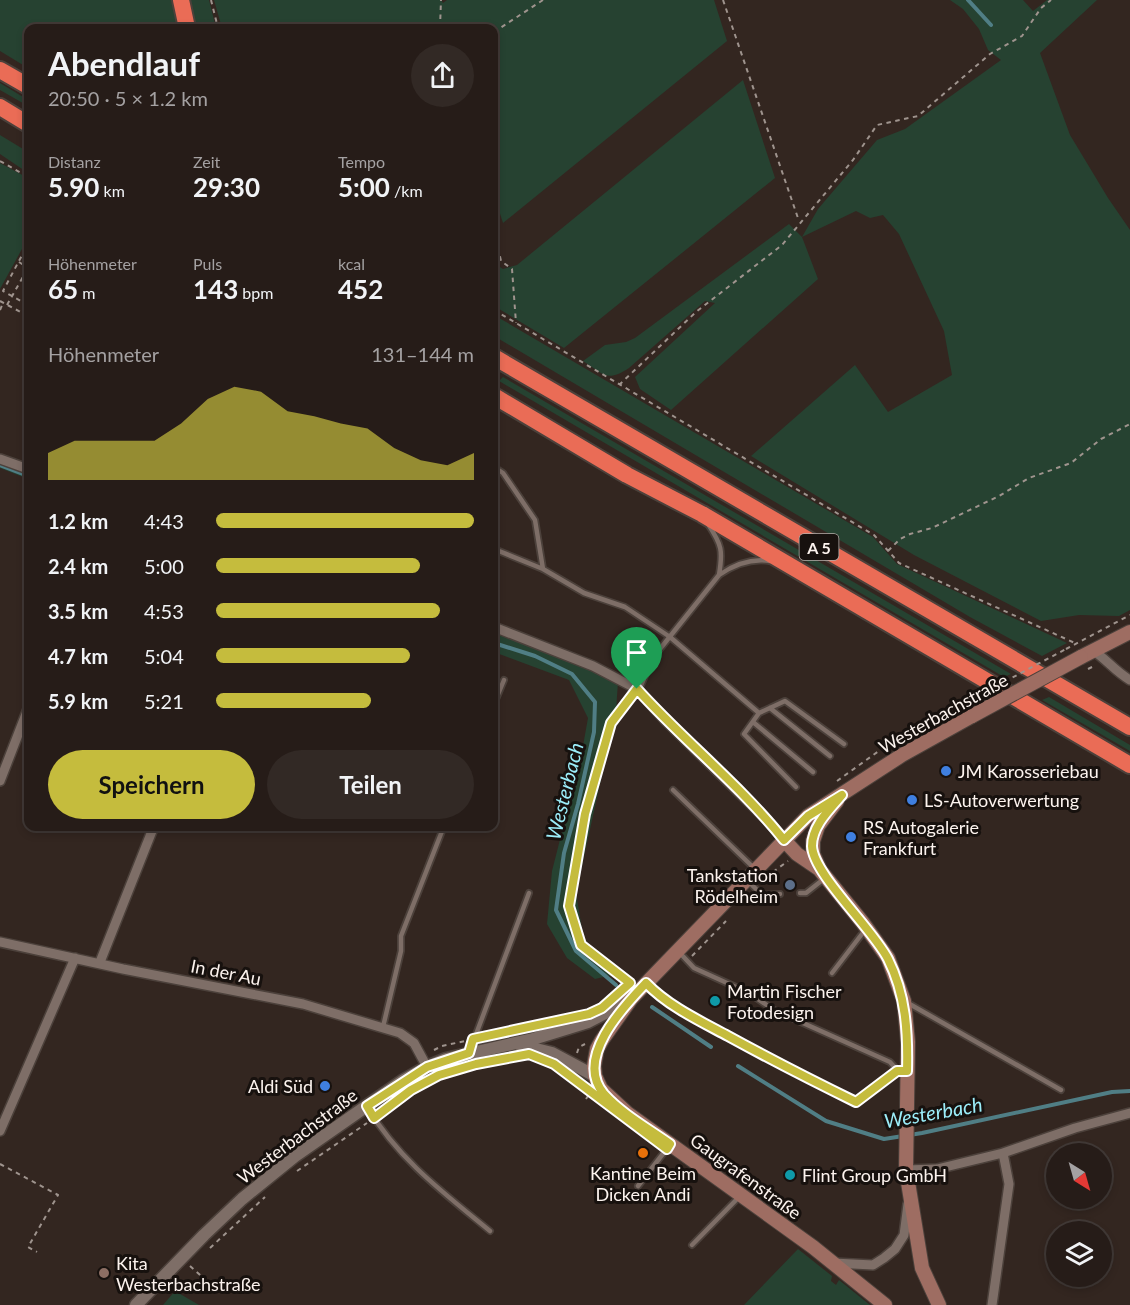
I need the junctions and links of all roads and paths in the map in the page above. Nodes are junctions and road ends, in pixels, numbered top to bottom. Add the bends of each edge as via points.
1 (181, 0) edge
2 (211, 0) edge
3 (441, 0) edge
4 (543, 0) edge
5 (723, 0) edge
6 (1051, 0) edge
7 (186, 24) edge
8 (217, 24) edge
9 (440, 24) edge
10 (498, 29) edge
11 (0, 70) edge
12 (24, 85) edge
13 (0, 107) edge
14 (24, 122) edge
15 (0, 161) edge
16 (24, 175) edge
17 (799, 222) junction
18 (498, 248) edge
19 (24, 252) edge
20 (19, 262) junction
21 (24, 265) edge
22 (24, 275) edge
23 (12, 296) junction
24 (2, 302) edge
25 (24, 303) edge
26 (8, 305) junction
27 (0, 310) edge
28 (498, 312) edge
29 (24, 314) edge
30 (516, 323) junction
31 (498, 359) edge
32 (619, 385) junction
33 (498, 398) edge
34 (1130, 424) edge
35 (0, 459) edge
36 (24, 468) edge
37 (498, 470) edge
38 (702, 514) junction
39 (498, 551) edge
40 (888, 551) junction
41 (788, 565) junction
42 (543, 569) junction
43 (719, 575) junction
44 (1130, 615) edge
45 (498, 629) edge
46 (1130, 632) edge
47 (670, 637) junction
48 (1076, 644) junction
49 (1087, 654) junction
50 (648, 664) joint
51 (504, 680) dead end
52 (1130, 680) edge
53 (637, 689) junction
54 (498, 694) edge
55 (770, 708) junction
56 (759, 713) junction
57 (24, 719) edge
58 (753, 722) junction
59 (1130, 727) edge
60 (844, 744) dead end
61 (831, 756) dead end
62 (1130, 765) edge
63 (813, 772) dead end
64 (0, 782) edge
65 (796, 787) dead end
66 (838, 789) junction
67 (673, 790) dead end
68 (152, 831) edge
69 (442, 831) edge
70 (784, 840) junction
71 (823, 873) junction
72 (752, 875) junction
73 (529, 893) dead end
74 (800, 893) dead end
75 (780, 894) dead end
76 (867, 928) junction
77 (0, 942) edge
78 (678, 951) junction
79 (75, 958) junction
80 (100, 963) junction
81 (832, 973) dead end
82 (630, 983) dead end
83 (646, 983) junction
84 (631, 999) junction
85 (904, 1001) junction
86 (383, 1027) junction
87 (473, 1039) junction
88 (510, 1044) junction
89 (469, 1053) junction
90 (425, 1062) junction
91 (902, 1071) junction
92 (566, 1074) dead end
93 (595, 1076) junction
94 (1061, 1090) dead end
95 (402, 1097) dead end
96 (586, 1099) dead end
97 (367, 1106) junction
98 (1130, 1113) edge
99 (374, 1118) junction
100 (0, 1131) edge
101 (670, 1144) junction
102 (1003, 1153) junction
103 (0, 1164) edge
104 (906, 1170) junction
105 (291, 1175) dead end
106 (638, 1186) dead end
107 (268, 1194) dead end
108 (740, 1195) junction
109 (909, 1196) junction
110 (490, 1231) dead end
111 (692, 1245) dead end
112 (37, 1252) dead end
113 (205, 1252) dead end
114 (197, 1259) dead end
115 (833, 1263) junction
116 (208, 1282) dead end
117 (136, 1305) edge
118 (885, 1305) edge
119 (939, 1305) edge
120 (992, 1305) edge

1 - 7 highway
2 - 8 path
3 - 9 path
4 - 10 path
5 - 17 path
6 - 17 path via 1022,36 990,54 918,116 877,125 853,160
11 - 12 highway
13 - 14 highway
15 - 16 path
17 - 32 path via 782,245 696,312
18 - 30 path via 501,261 512,269
19 - 20 path
20 - 21 path
20 - 23 path via 3,291
22 - 23 path
23 - 25 path
23 - 26 path
24 - 26 path
24 - 27 path
26 - 29 path
28 - 30 path
30 - 32 path
31 - 59 highway, A 5
32 - 40 path via 874,535
33 - 38 highway, A 5 via 627,475
34 - 40 path via 1101,439 1071,463 1029,478 932,528 910,534
35 - 36 street
37 - 42 lane via 535,520
38 - 41 highway, A 5
38 - 43 lane via 723,552
39 - 42 lane
40 - 48 path via 899,563
41 - 43 lane via 750,561
41 - 62 highway, A 5
42 - 47 lane via 584,593 625,607
43 - 47 lane
44 - 48 path
45 - 53 street via 592,666
46 - 49 main road, Westerbachstraße
47 - 50 lane
47 - 56 lane
48 - 49 path
48 - 66 path, bridge via 865,760
49 - 52 street via 1106,659
49 - 66 main road, Westerbachstraße, bridge
50 - 53 street
51 - 54 lane
53 - 70 street
53 - 82 path via 611,723 585,814 569,906 581,945
55 - 56 lane
55 - 60 lane via 785,701
55 - 61 lane
56 - 58 lane
57 - 64 street
58 - 63 lane
58 - 65 lane via 744,734
66 - 70 main road, Westerbachstraße
66 - 71 main road via 813,841 813,854
67 - 72 lane
68 - 80 street
69 - 86 lane via 400,936 401,951
70 - 71 main road
70 - 72 main road, Westerbachstraße
71 - 74 lane via 807,893
71 - 76 main road
72 - 75 lane via 762,895
72 - 78 main road, Westerbachstraße
73 - 87 lane
76 - 81 lane
76 - 85 main road via 888,958
77 - 79 street, In der Au
78 - 83 main road, Westerbachstraße
78 - 91 lane via 694,968
79 - 80 street, In der Au
79 - 100 street
80 - 86 street, In der Au via 303,1004
83 - 84 main road, Westerbachstraße
83 - 91 lane via 690,1016 856,1102
84 - 88 street, Westerbachstraße via 588,1022
84 - 93 main road via 597,1049
85 - 91 main road via 908,1042
85 - 94 lane
86 - 90 street, In der Au via 408,1037
87 - 89 lane
87 - 90 path via 442,1046
88 - 89 street, Westerbachstraße
88 - 93 street, Westerbachstraße via 540,1049
89 - 90 street, Westerbachstraße
90 - 97 street, Westerbachstraße
91 - 104 main road
92 - 96 path via 591,1093
93 - 101 main road, Gaugrafenstraße via 605,1095
95 - 99 path
97 - 99 lane
97 - 117 street, Westerbachstraße via 242,1199
98 - 102 street
99 - 105 path
99 - 110 lane via 416,1170
101 - 106 lane
101 - 108 main road, Gaugrafenstraße
102 - 104 street via 937,1169
102 - 120 street via 1009,1184
103 - 112 path via 58,1195 28,1247
104 - 109 main road
107 - 113 path
108 - 111 lane
108 - 115 main road, Gaugrafenstraße
109 - 115 street via 904,1235 895,1249 873,1265
109 - 119 main road via 922,1268
114 - 116 path via 190,1266
115 - 118 main road, Gaugrafenstraße

